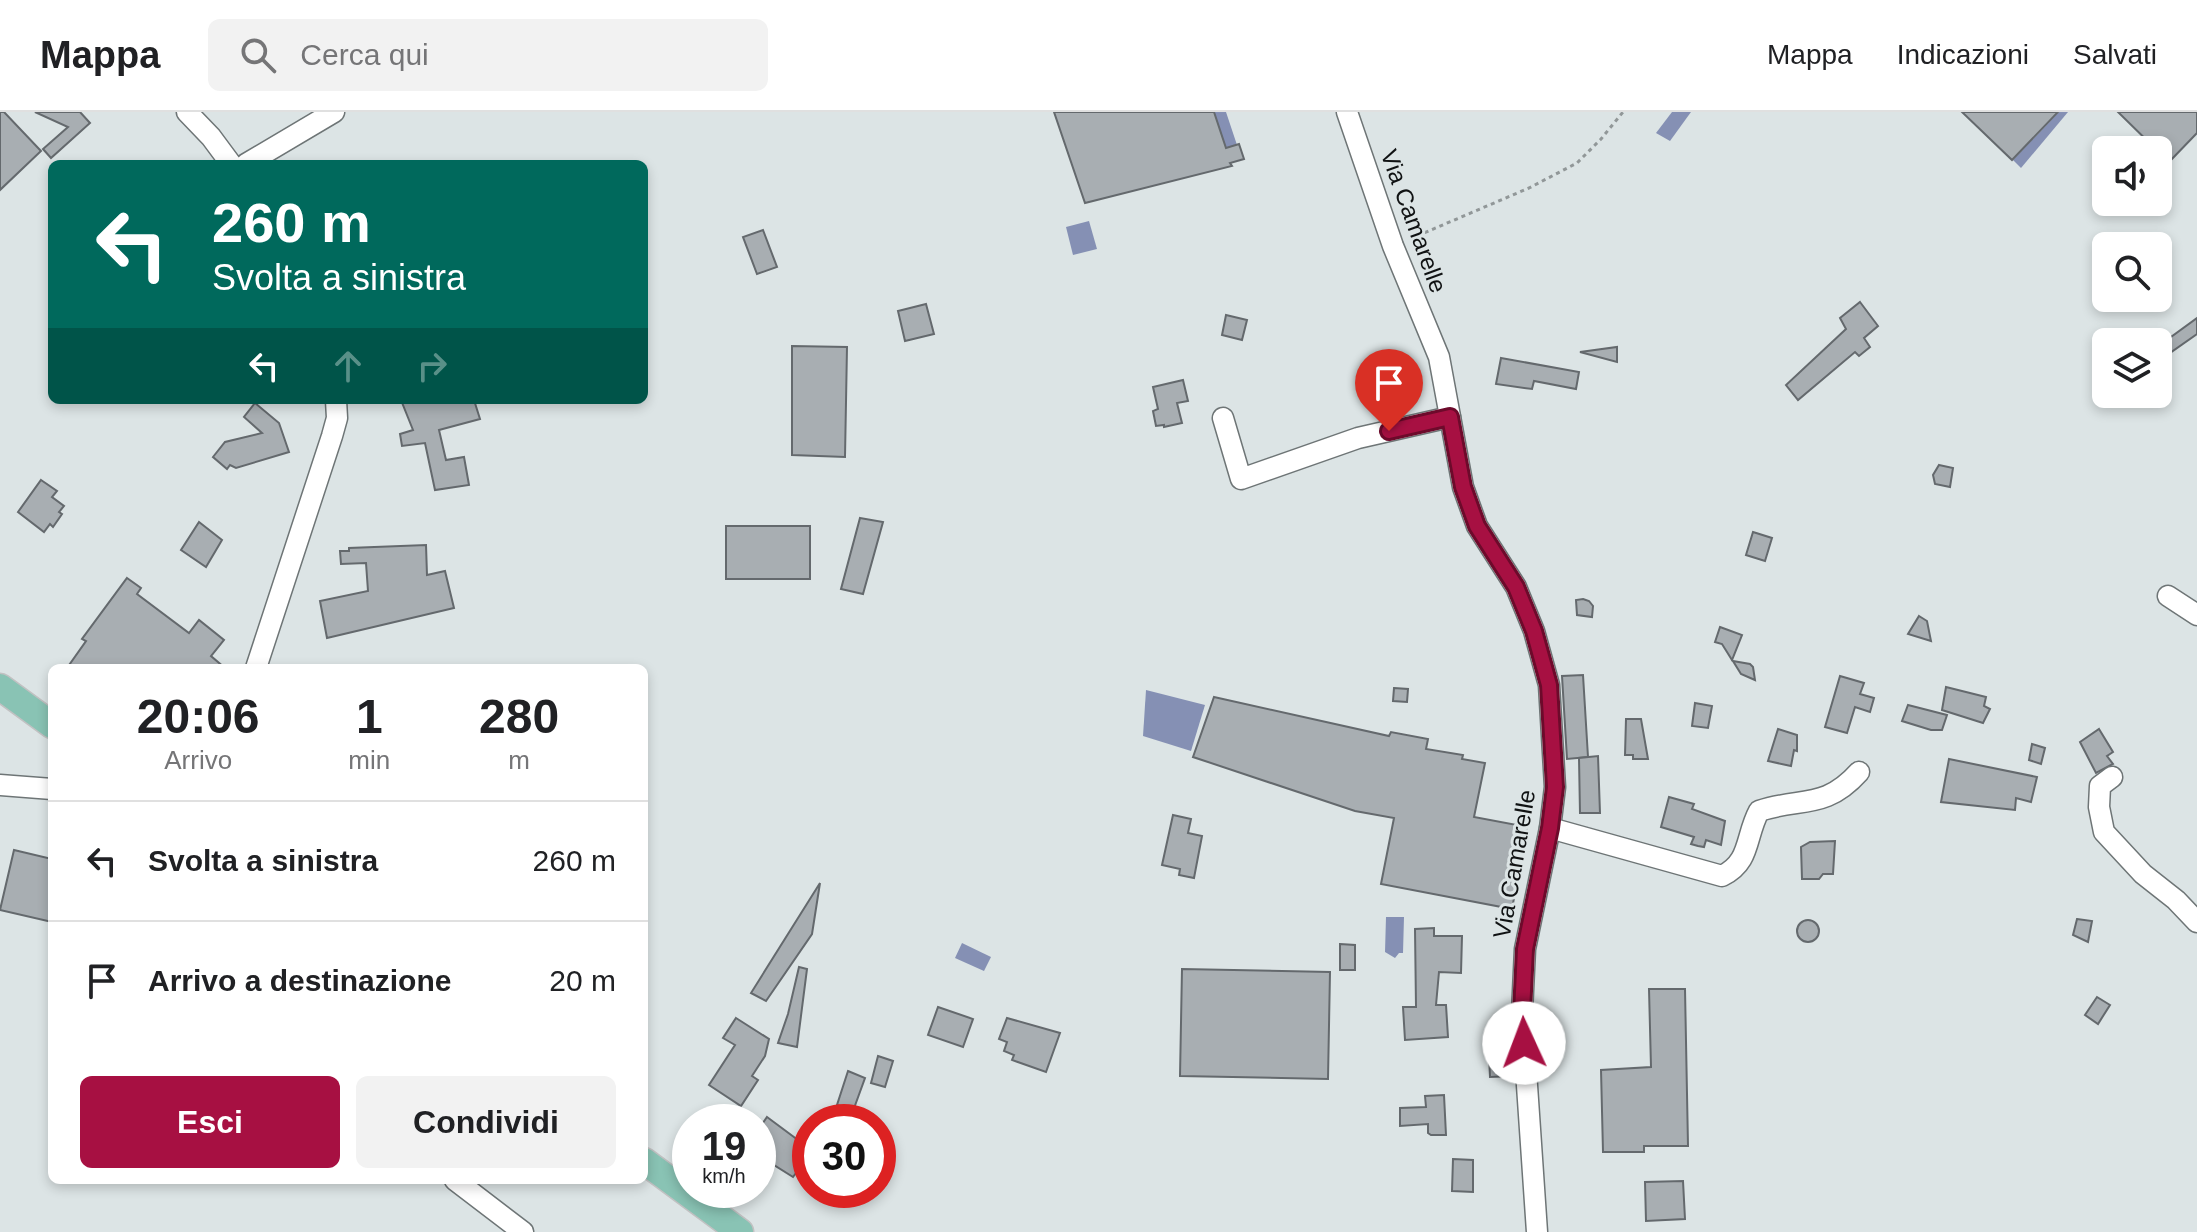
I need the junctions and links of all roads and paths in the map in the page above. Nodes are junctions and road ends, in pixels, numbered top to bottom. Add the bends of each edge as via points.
1 (187, 112) edge
2 (334, 112) edge
3 (1347, 112) edge
4 (1623, 112) edge
5 (228, 160) edge
6 (253, 160) edge
7 (1393, 246) junction
8 (336, 404) edge
9 (1450, 417) junction
10 (1223, 418) dead end
11 (2168, 596) dead end
12 (2197, 615) edge
13 (257, 664) edge
14 (0, 687) edge
15 (43, 718) edge
16 (1859, 772) dead end
17 (2112, 777) dead end
18 (0, 785) edge
19 (48, 789) edge
20 (1550, 828) junction
21 (2197, 922) edge
22 (648, 1164) edge
23 (460, 1184) edge
24 (523, 1232) edge
25 (740, 1232) edge
26 (1537, 1232) edge

1 - 5 street
2 - 6 street
3 - 7 street, Via Camarelle
4 - 7 path via 1577,163
7 - 9 street, Via Camarelle via 1439,357
8 - 13 street via 332,436
9 - 10 street via 1358,438 1241,479
9 - 20 street, Via Camarelle via 1463,487 1477,526 1516,587 1549,685 1555,759
11 - 12 street
14 - 15 main road
16 - 20 street via 1844,789 1826,798 1759,811 1745,855 1722,876
17 - 21 street via 2100,786 2104,832
18 - 19 street
20 - 26 street, Via Camarelle via 1525,949 1522,1012
22 - 25 main road
23 - 24 street

